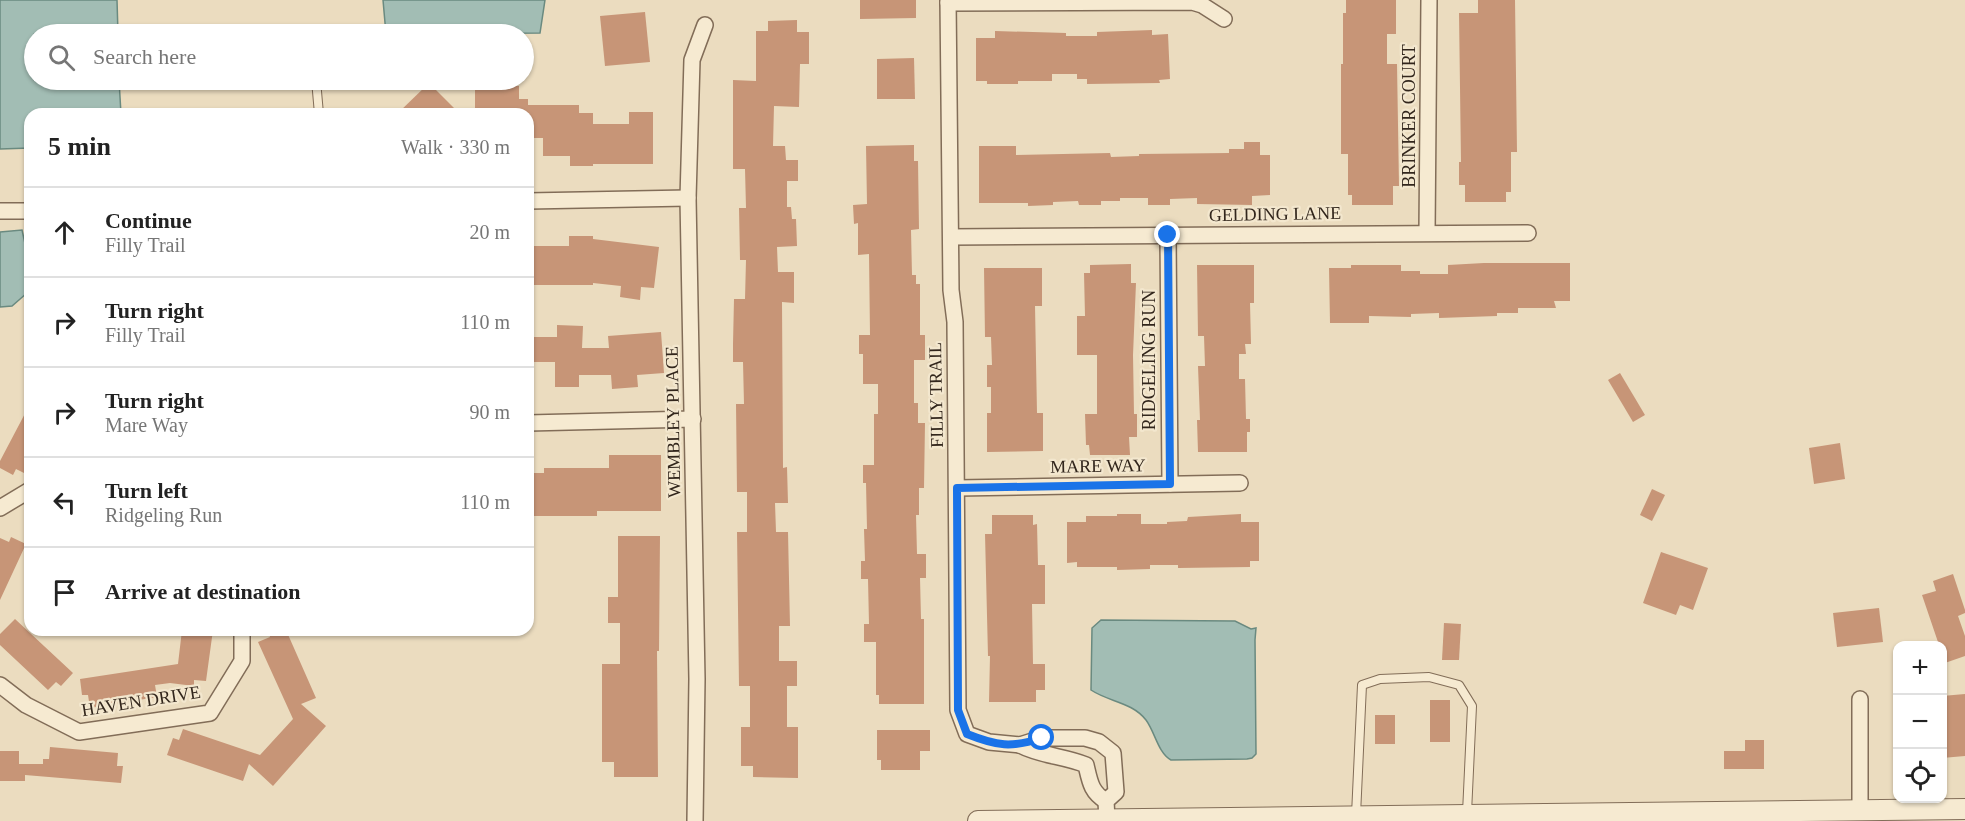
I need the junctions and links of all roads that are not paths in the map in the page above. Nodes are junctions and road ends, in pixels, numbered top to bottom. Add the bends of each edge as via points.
1 (1429, 0) edge
2 (948, 1) edge
3 (1224, 19) dead end
4 (705, 25) dead end
5 (317, 90) edge
6 (318, 108) edge
7 (688, 198) junction
8 (534, 201) edge
9 (0, 211) edge
10 (24, 211) edge
11 (1427, 233) junction
12 (1528, 233) dead end
13 (1168, 235) junction
14 (951, 237) junction
15 (693, 419) junction
16 (534, 423) edge
17 (1240, 483) dead end
18 (1170, 484) junction
19 (957, 488) junction
20 (24, 494) edge
21 (0, 508) edge
22 (242, 636) edge
23 (0, 685) edge
24 (1860, 699) dead end
25 (1020, 745) junction
26 (1113, 753) junction
27 (1086, 765) junction
28 (1965, 809) edge
29 (1107, 810) edge
30 (1860, 810) junction
31 (1467, 815) junction
32 (1356, 816) junction
33 (1505, 818) edge
34 (695, 821) edge
35 (978, 821) edge

1 - 11 street, BRINKER COURT
2 - 3 street via 1192,2
2 - 14 street, FILLY TRAIL
4 - 7 street, WEMBLEY PLACE via 692,60
5 - 6 lane
7 - 8 street
7 - 15 street, WEMBLEY PLACE
9 - 10 street
11 - 12 street, GELDING LANE
11 - 13 street, GELDING LANE
13 - 14 street, GELDING LANE
13 - 18 street, RIDGELING RUN
14 - 19 street, FILLY TRAIL
15 - 16 street
15 - 34 street, WEMBLEY PLACE
17 - 18 street, MARE WAY
18 - 19 street, MARE WAY
19 - 25 street, FILLY TRAIL via 958,710 967,734 989,742
20 - 21 street
22 - 23 street, HAVEN DRIVE via 243,661 210,712 79,732 26,705
24 - 30 street
25 - 26 street via 1042,738 1085,738 1099,742
25 - 27 street
26 - 27 street
26 - 29 street via 1116,792
27 - 29 street via 1089,781
28 - 30 street
29 - 32 street
29 - 35 street
30 - 33 street
31 - 32 street
31 - 32 lane via 1472,706 1459,685 1429,677 1380,679 1362,685
31 - 33 street

